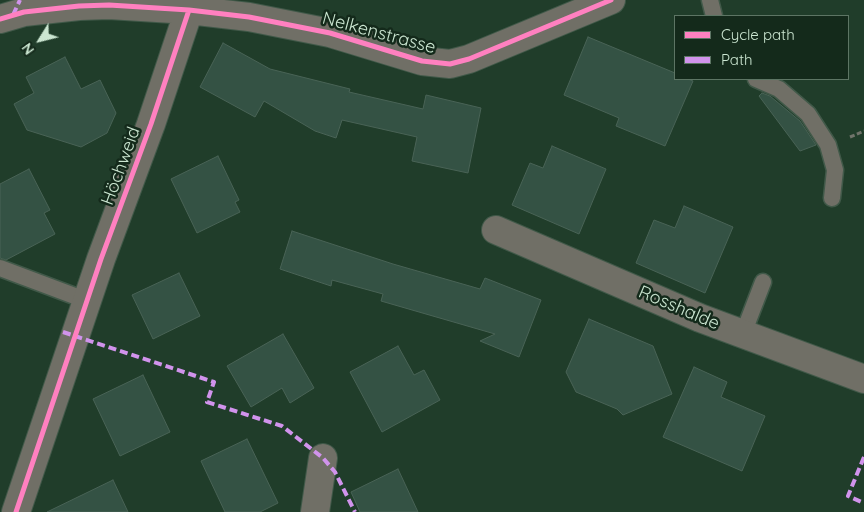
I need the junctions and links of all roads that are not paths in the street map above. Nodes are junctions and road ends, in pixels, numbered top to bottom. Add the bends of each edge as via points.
1 (611, 0) edge
2 (710, 0) edge
3 (189, 10) junction
4 (714, 15) edge
5 (0, 19) edge
6 (758, 80) edge
7 (832, 198) dead end
8 (496, 230) dead end
9 (0, 268) edge
10 (763, 282) dead end
11 (88, 301) junction
12 (743, 334) junction
13 (864, 379) edge
14 (323, 458) dead end
15 (16, 512) edge
16 (314, 512) edge

1 - 3 street, Nelkenstrasse via 470,59 450,64 422,61 330,32
2 - 4 lane
3 - 5 street via 79,6 24,12
3 - 11 street, Höchweid
6 - 7 lane via 780,89 808,114 828,145 835,170
8 - 12 street, Rosshalde
9 - 11 lane
10 - 12 lane
11 - 15 street, Höchweid
12 - 13 street, Rosshalde
14 - 16 street

